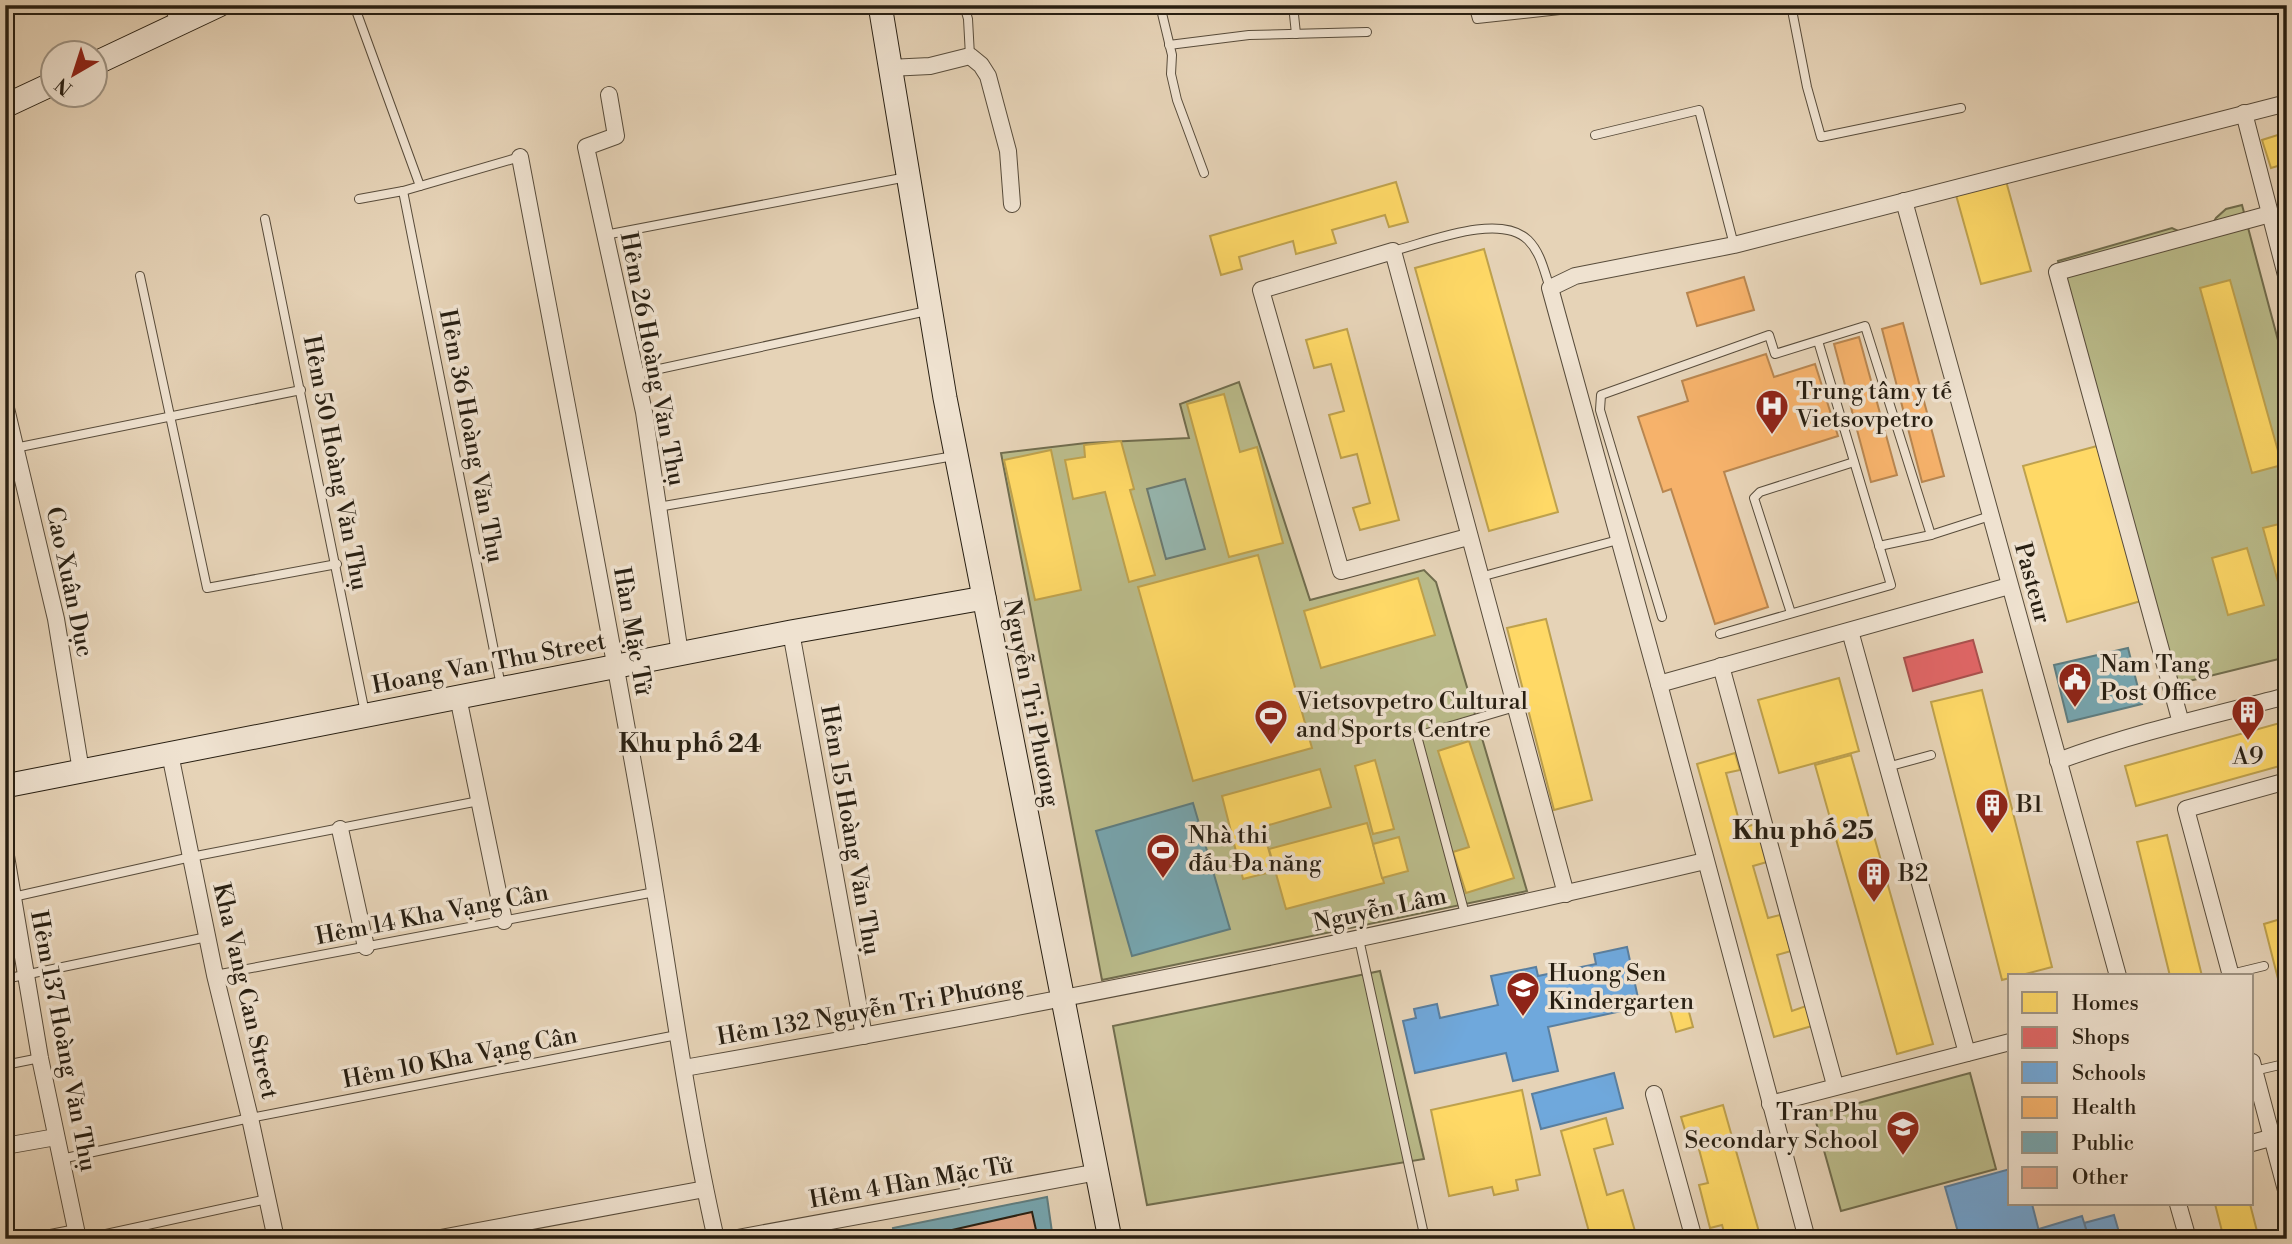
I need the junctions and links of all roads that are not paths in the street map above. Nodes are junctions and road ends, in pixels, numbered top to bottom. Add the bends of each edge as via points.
1 (219, 5) edge
2 (354, 5) edge
3 (880, 5) edge
4 (964, 5) edge
5 (1160, 5) edge
6 (1293, 5) edge
7 (1473, 5) edge
8 (1605, 5) edge
9 (1791, 5) edge
10 (172, 15) edge
11 (1367, 32) dead end
12 (1296, 34) junction
13 (1169, 45) junction
14 (108, 55) edge
15 (970, 56) junction
16 (889, 68) junction
17 (38, 91) edge
18 (609, 95) dead end
19 (2287, 103) edge
20 (5, 106) edge
21 (1961, 107) dead end
22 (2244, 113) junction
23 (1595, 135) dead end
24 (520, 158) joint
25 (1204, 173) dead end
26 (907, 177) junction
27 (420, 186) junction
28 (403, 191) junction
29 (359, 199) dead end
30 (1904, 201) junction
31 (1012, 204) dead end
32 (2270, 214) junction
33 (265, 219) dead end
34 (605, 235) junction
35 (1734, 244) junction
36 (1393, 251) junction
37 (140, 276) dead end
38 (2287, 279) edge
39 (1550, 288) junction
40 (929, 310) junction
41 (1818, 341) junction
42 (636, 374) junction
43 (301, 390) junction
44 (5, 404) edge
45 (170, 417) junction
46 (11, 449) edge
47 (957, 455) junction
48 (1854, 462) junction
49 (658, 507) junction
50 (1990, 516) junction
51 (1931, 535) junction
52 (1468, 537) junction
53 (1618, 540) junction
54 (1879, 546) junction
55 (337, 564) dead end
56 (1480, 577) junction
57 (2009, 586) junction
58 (984, 598) junction
59 (1790, 614) junction
60 (1662, 617) dead end
61 (1850, 631) junction
62 (792, 632) junction
63 (1720, 634) dead end
64 (680, 654) junction
65 (616, 666) junction
66 (1721, 666) junction
67 (1659, 684) junction
68 (502, 689) junction
69 (2287, 696) edge
70 (458, 697) junction
71 (1515, 707) junction
72 (365, 715) junction
73 (2181, 723) junction
74 (170, 754) junction
75 (1931, 755) dead end
76 (2059, 761) junction
77 (1887, 767) junction
78 (81, 771) junction
79 (2287, 781) edge
80 (5, 786) edge
81 (480, 800) junction
82 (340, 829) junction
83 (5, 850) edge
84 (191, 858) junction
85 (1705, 861) junction
86 (656, 892) junction
87 (1566, 894) junction
88 (9, 898) edge
89 (1465, 915) junction
90 (504, 921) junction
91 (207, 937) junction
92 (1359, 939) junction
93 (366, 947) junction
94 (2264, 966) dead end
95 (2117, 974) edge
96 (2231, 974) edge
97 (2235, 974) edge
98 (27, 975) junction
99 (215, 975) junction
100 (5, 979) edge
101 (1064, 999) junction
102 (677, 1035) junction
103 (864, 1036) junction
104 (2008, 1043) edge
105 (1967, 1053) junction
106 (40, 1058) junction
107 (2284, 1064) dead end
108 (5, 1065) edge
109 (2254, 1067) edge
110 (684, 1068) junction
111 (2254, 1071) edge
112 (1835, 1085) junction
113 (1654, 1094) dead end
114 (1770, 1104) junction
115 (250, 1118) junction
116 (56, 1137) junction
117 (2270, 1138) junction
118 (2254, 1142) edge
119 (5, 1146) edge
120 (61, 1159) junction
121 (1098, 1172) junction
122 (705, 1189) junction
123 (2287, 1194) edge
124 (267, 1199) junction
125 (2179, 1206) edge
126 (79, 1236) edge
127 (1425, 1238) edge
128 (25, 1239) edge
129 (276, 1239) edge
130 (435, 1239) edge
131 (716, 1239) edge
132 (732, 1239) edge
133 (1110, 1239) edge
134 (1694, 1239) edge
135 (1807, 1239) edge
136 (2188, 1239) edge

1 - 10 street
2 - 27 lane
3 - 16 street, Nguyễn Tri Phương
4 - 15 lane
5 - 13 lane
6 - 12 lane
7 - 8 lane via 1477,19
9 - 21 lane via 1821,137
10 - 14 street
11 - 12 lane
12 - 13 lane
13 - 25 lane via 1177,100
15 - 16 street via 930,66
15 - 31 street via 988,76 1008,151
16 - 26 street, Nguyễn Tri Phương
17 - 20 street
18 - 34 street, Hẻm 26 Hoàng Văn Thụ via 616,136 586,147
19 - 22 street
22 - 30 street
22 - 32 street
23 - 35 lane via 1699,110
24 - 27 lane
24 - 65 street, Hàn Mặc Tử
26 - 34 lane
26 - 40 street, Nguyễn Tri Phương
27 - 28 lane
28 - 29 lane
28 - 68 lane, Hẻm 36 Hoàng Văn Thụ
30 - 35 street
30 - 50 street, Pasteur
32 - 38 street
32 - 73 street via 2057,272
33 - 43 lane, Hẻm 50 Hoàng Văn Thụ
34 - 42 street, Hẻm 26 Hoàng Văn Thụ
35 - 39 street via 1575,276
36 - 39 lane via 1484,227 1504,229 1526,238 1540,256
36 - 52 street
36 - 52 street via 1261,290 1341,571
37 - 45 lane
39 - 53 street
40 - 42 lane
40 - 47 street, Nguyễn Tri Phương
41 - 48 lane
41 - 51 lane via 1865,326
41 - 60 lane via 1775,354 1769,335 1601,395 1600,410
42 - 49 street, Hẻm 26 Hoàng Văn Thụ
43 - 45 lane
43 - 72 lane, Hẻm 50 Hoàng Văn Thụ
44 - 46 street, Cao Xuân Dục
45 - 46 lane
45 - 55 lane via 206,587
46 - 78 street, Cao Xuân Dục via 56,619
47 - 49 lane
47 - 58 street, Nguyễn Tri Phương
48 - 54 lane
48 - 59 lane via 1760,492 1754,498
49 - 64 street, Hẻm 26 Hoàng Văn Thụ
50 - 51 lane
50 - 57 street, Pasteur
51 - 54 lane
52 - 56 street
53 - 56 lane
53 - 67 street
54 - 59 lane via 1891,584
56 - 71 street
57 - 61 street
57 - 76 street, Pasteur
58 - 62 street, Hoang Van Thu Street
58 - 101 street, Nguyễn Tri Phương
59 - 63 lane
61 - 66 street
61 - 77 street
62 - 64 street, Hoang Van Thu Street
62 - 103 street, Hẻm 15 Hoàng Văn Thụ
64 - 65 street, Hoang Van Thu Street
65 - 68 street, Hoang Van Thu Street
65 - 86 street, Hàn Mặc Tử
66 - 67 street
66 - 112 street
67 - 85 street
68 - 70 street, Hoang Van Thu Street
69 - 73 street
70 - 72 street, Hoang Van Thu Street
70 - 81 street
71 - 87 street
71 - 89 lane via 1417,736
72 - 74 street, Hoang Van Thu Street
73 - 76 street
74 - 78 street, Hoang Van Thu Street
74 - 84 street, Kha Vang Can Street
75 - 77 lane
76 - 95 street, Pasteur
77 - 105 street
78 - 80 street, Hoang Van Thu Street
79 - 96 street via 2186,809
81 - 82 lane
81 - 90 street
82 - 84 lane
82 - 93 street
83 - 88 street, Hẻm 137 Hoàng Văn Thụ
84 - 88 lane
84 - 91 street, Kha Vang Can Street
85 - 87 street, Nguyễn Lâm
85 - 114 street
86 - 90 lane, Hẻm 14 Kha Vạng Cân
86 - 102 street, Hàn Mặc Tử
87 - 89 street, Nguyễn Lâm
88 - 98 street, Hẻm 137 Hoàng Văn Thụ
89 - 92 street, Nguyễn Lâm
90 - 93 lane, Hẻm 14 Kha Vạng Cân
91 - 98 lane
91 - 99 street, Kha Vang Can Street
92 - 101 street, Nguyễn Lâm
92 - 127 lane
93 - 99 lane, Hẻm 14 Kha Vạng Cân
94 - 97 lane
98 - 100 lane
98 - 106 street, Hẻm 137 Hoàng Văn Thụ
99 - 115 street, Kha Vang Can Street
101 - 103 street, Hẻm 132 Nguyễn Tri Phương
101 - 121 street, Nguyễn Tri Phương
102 - 110 street, Hàn Mặc Tử
102 - 115 lane, Hẻm 10 Kha Vạng Cân
103 - 110 street, Hẻm 132 Nguyễn Tri Phương
104 - 105 street
105 - 112 street
106 - 108 lane
106 - 116 street, Hẻm 137 Hoàng Văn Thụ
107 - 109 lane
110 - 122 street, Hàn Mặc Tử
111 - 117 street
112 - 114 street
113 - 134 street
114 - 135 street
115 - 120 lane, Hẻm 10 Kha Vạng Cân
115 - 124 street, Kha Vang Can Street
116 - 119 street
116 - 120 street, Hẻm 137 Hoàng Văn Thụ
117 - 118 street
117 - 123 street
120 - 126 street, Hẻm 137 Hoàng Văn Thụ
121 - 132 street, Hẻm 4 Hàn Mặc Tử
121 - 133 street, Nguyễn Tri Phương
122 - 130 street
122 - 131 street, Hàn Mặc Tử
124 - 126 lane
124 - 129 street, Kha Vang Can Street
125 - 136 street
126 - 128 lane

